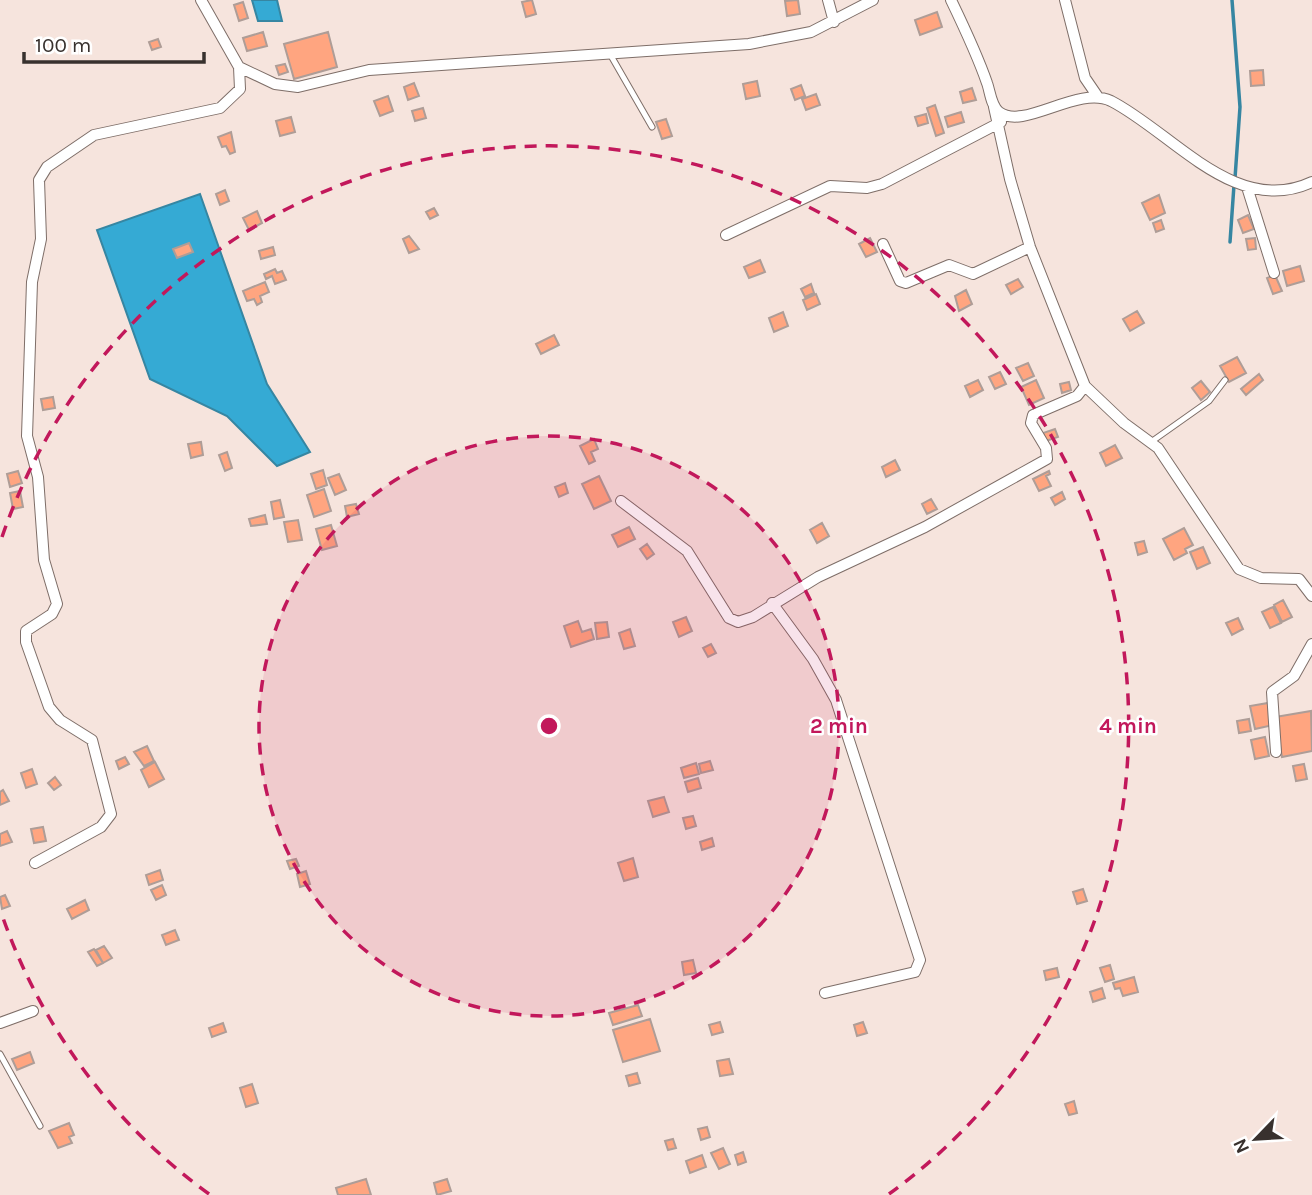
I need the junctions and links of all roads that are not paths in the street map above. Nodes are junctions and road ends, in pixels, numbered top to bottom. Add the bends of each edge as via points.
1 (201, 0) edge
2 (828, 0) edge
3 (873, 0) edge
4 (951, 0) edge
5 (1065, 0) edge
6 (834, 22) junction
7 (609, 52) junction
8 (239, 66) junction
9 (1088, 85) junction
10 (1098, 97) junction
11 (1082, 98) junction
12 (994, 107) junction
13 (1009, 117) junction
14 (997, 124) junction
15 (652, 127) dead end
16 (1312, 182) edge
17 (1239, 183) junction
18 (726, 235) dead end
19 (883, 244) dead end
20 (1030, 247) junction
21 (1274, 273) dead end
22 (1225, 380) dead end
23 (1085, 386) junction
24 (1151, 442) junction
25 (621, 501) dead end
26 (1312, 596) edge
27 (772, 603) junction
28 (1312, 644) edge
29 (1276, 752) dead end
30 (35, 863) dead end
31 (825, 993) dead end
32 (33, 1011) dead end
33 (0, 1023) edge
34 (0, 1054) edge
35 (40, 1126) dead end

1 - 8 street
2 - 6 street
3 - 6 street
4 - 12 street via 982,67
5 - 9 street
6 - 7 street via 800,35 749,44
7 - 8 street via 357,71 298,87 275,84
7 - 15 lane
8 - 30 street via 240,89 220,108 94,135 47,167 39,180 41,239 32,282 27,436 38,477 44,560 57,604 52,614 26,631 26,642 48,707 92,740 111,814 101,827
9 - 10 street
9 - 11 street
10 - 11 street
10 - 17 street via 1127,110 1194,159
11 - 13 street
12 - 13 street
12 - 14 street
13 - 14 street
14 - 18 street via 882,184 830,186
14 - 20 street
16 - 17 street via 1287,191
17 - 21 street
19 - 20 street via 906,283 954,264 963,273 973,274
20 - 23 street
22 - 24 lane via 1209,401
23 - 24 street
23 - 27 street via 1077,396 1033,415 1031,423 1046,448 1047,459 925,527
24 - 26 street via 1239,569 1261,578 1299,579
25 - 27 street via 687,551 729,618 738,622 753,617
27 - 31 street via 836,700 920,960 915,972
28 - 29 street via 1294,676 1272,692
32 - 33 street
34 - 35 lane

